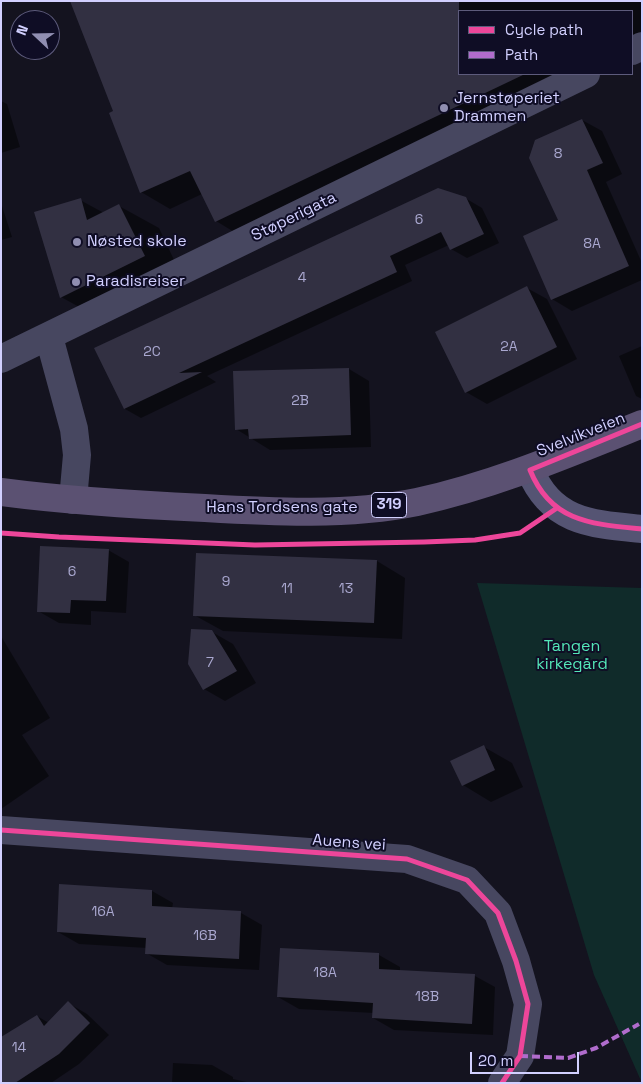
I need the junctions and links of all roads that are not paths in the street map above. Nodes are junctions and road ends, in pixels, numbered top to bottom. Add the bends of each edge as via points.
1 (584, 75) edge
2 (49, 337) junction
3 (1, 359) edge
4 (642, 424) edge
5 (530, 470) junction
6 (1, 492) edge
7 (74, 500) junction
8 (642, 529) edge
9 (1, 830) edge
10 (502, 1083) edge

1 - 2 street, Støperigata
2 - 3 street, Støperigata
2 - 7 street via 74,429 77,455
4 - 5 main road, Svelvikveien / 319
5 - 7 main road, Hans Tordsens gate / 319 via 459,492 370,508 244,510
5 - 8 main road via 544,498 568,514 605,526
6 - 7 main road, Hans Tordsens gate / 319
9 - 10 street, Auens vei via 407,859 467,880 498,913 528,1004 520,1056

